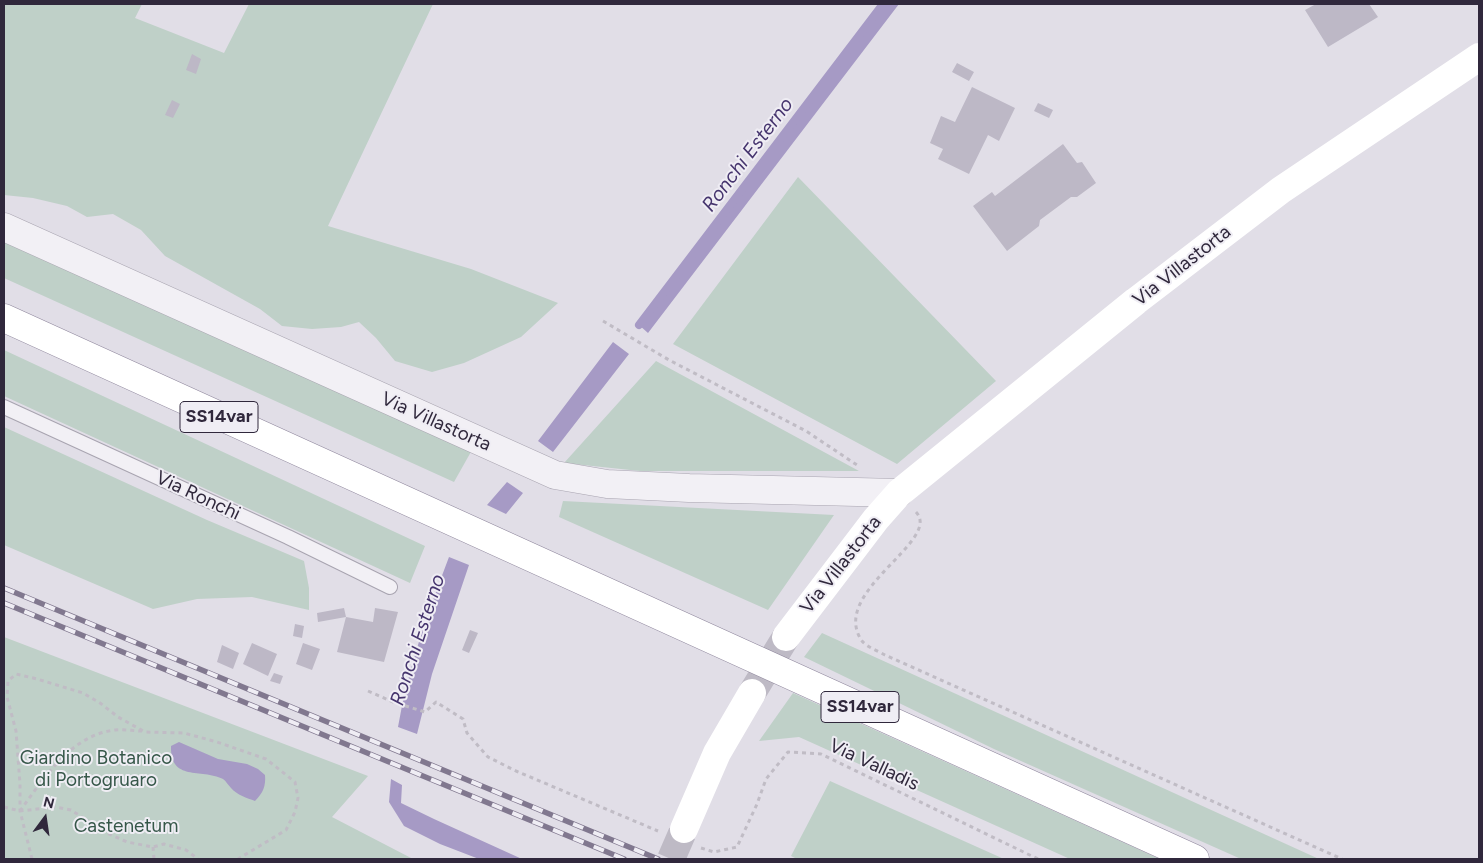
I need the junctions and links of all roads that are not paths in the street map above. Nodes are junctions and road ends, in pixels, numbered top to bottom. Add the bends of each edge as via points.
1 (1479, 57) edge
2 (4, 227) edge
3 (4, 318) edge
4 (4, 407) edge
5 (899, 494) junction
6 (390, 587) dead end
7 (786, 637) tunnel mouth
8 (752, 693) tunnel mouth
9 (680, 836) tunnel mouth
10 (1195, 859) edge

1 - 5 main road, Via Villastorta via 1281,190 1136,301
2 - 5 street, Via Villastorta via 555,475 607,484
3 - 10 main road, SS14var
4 - 6 lane, Via Ronchi
5 - 7 main road, Via Villastorta via 876,519
8 - 9 main road via 717,753

